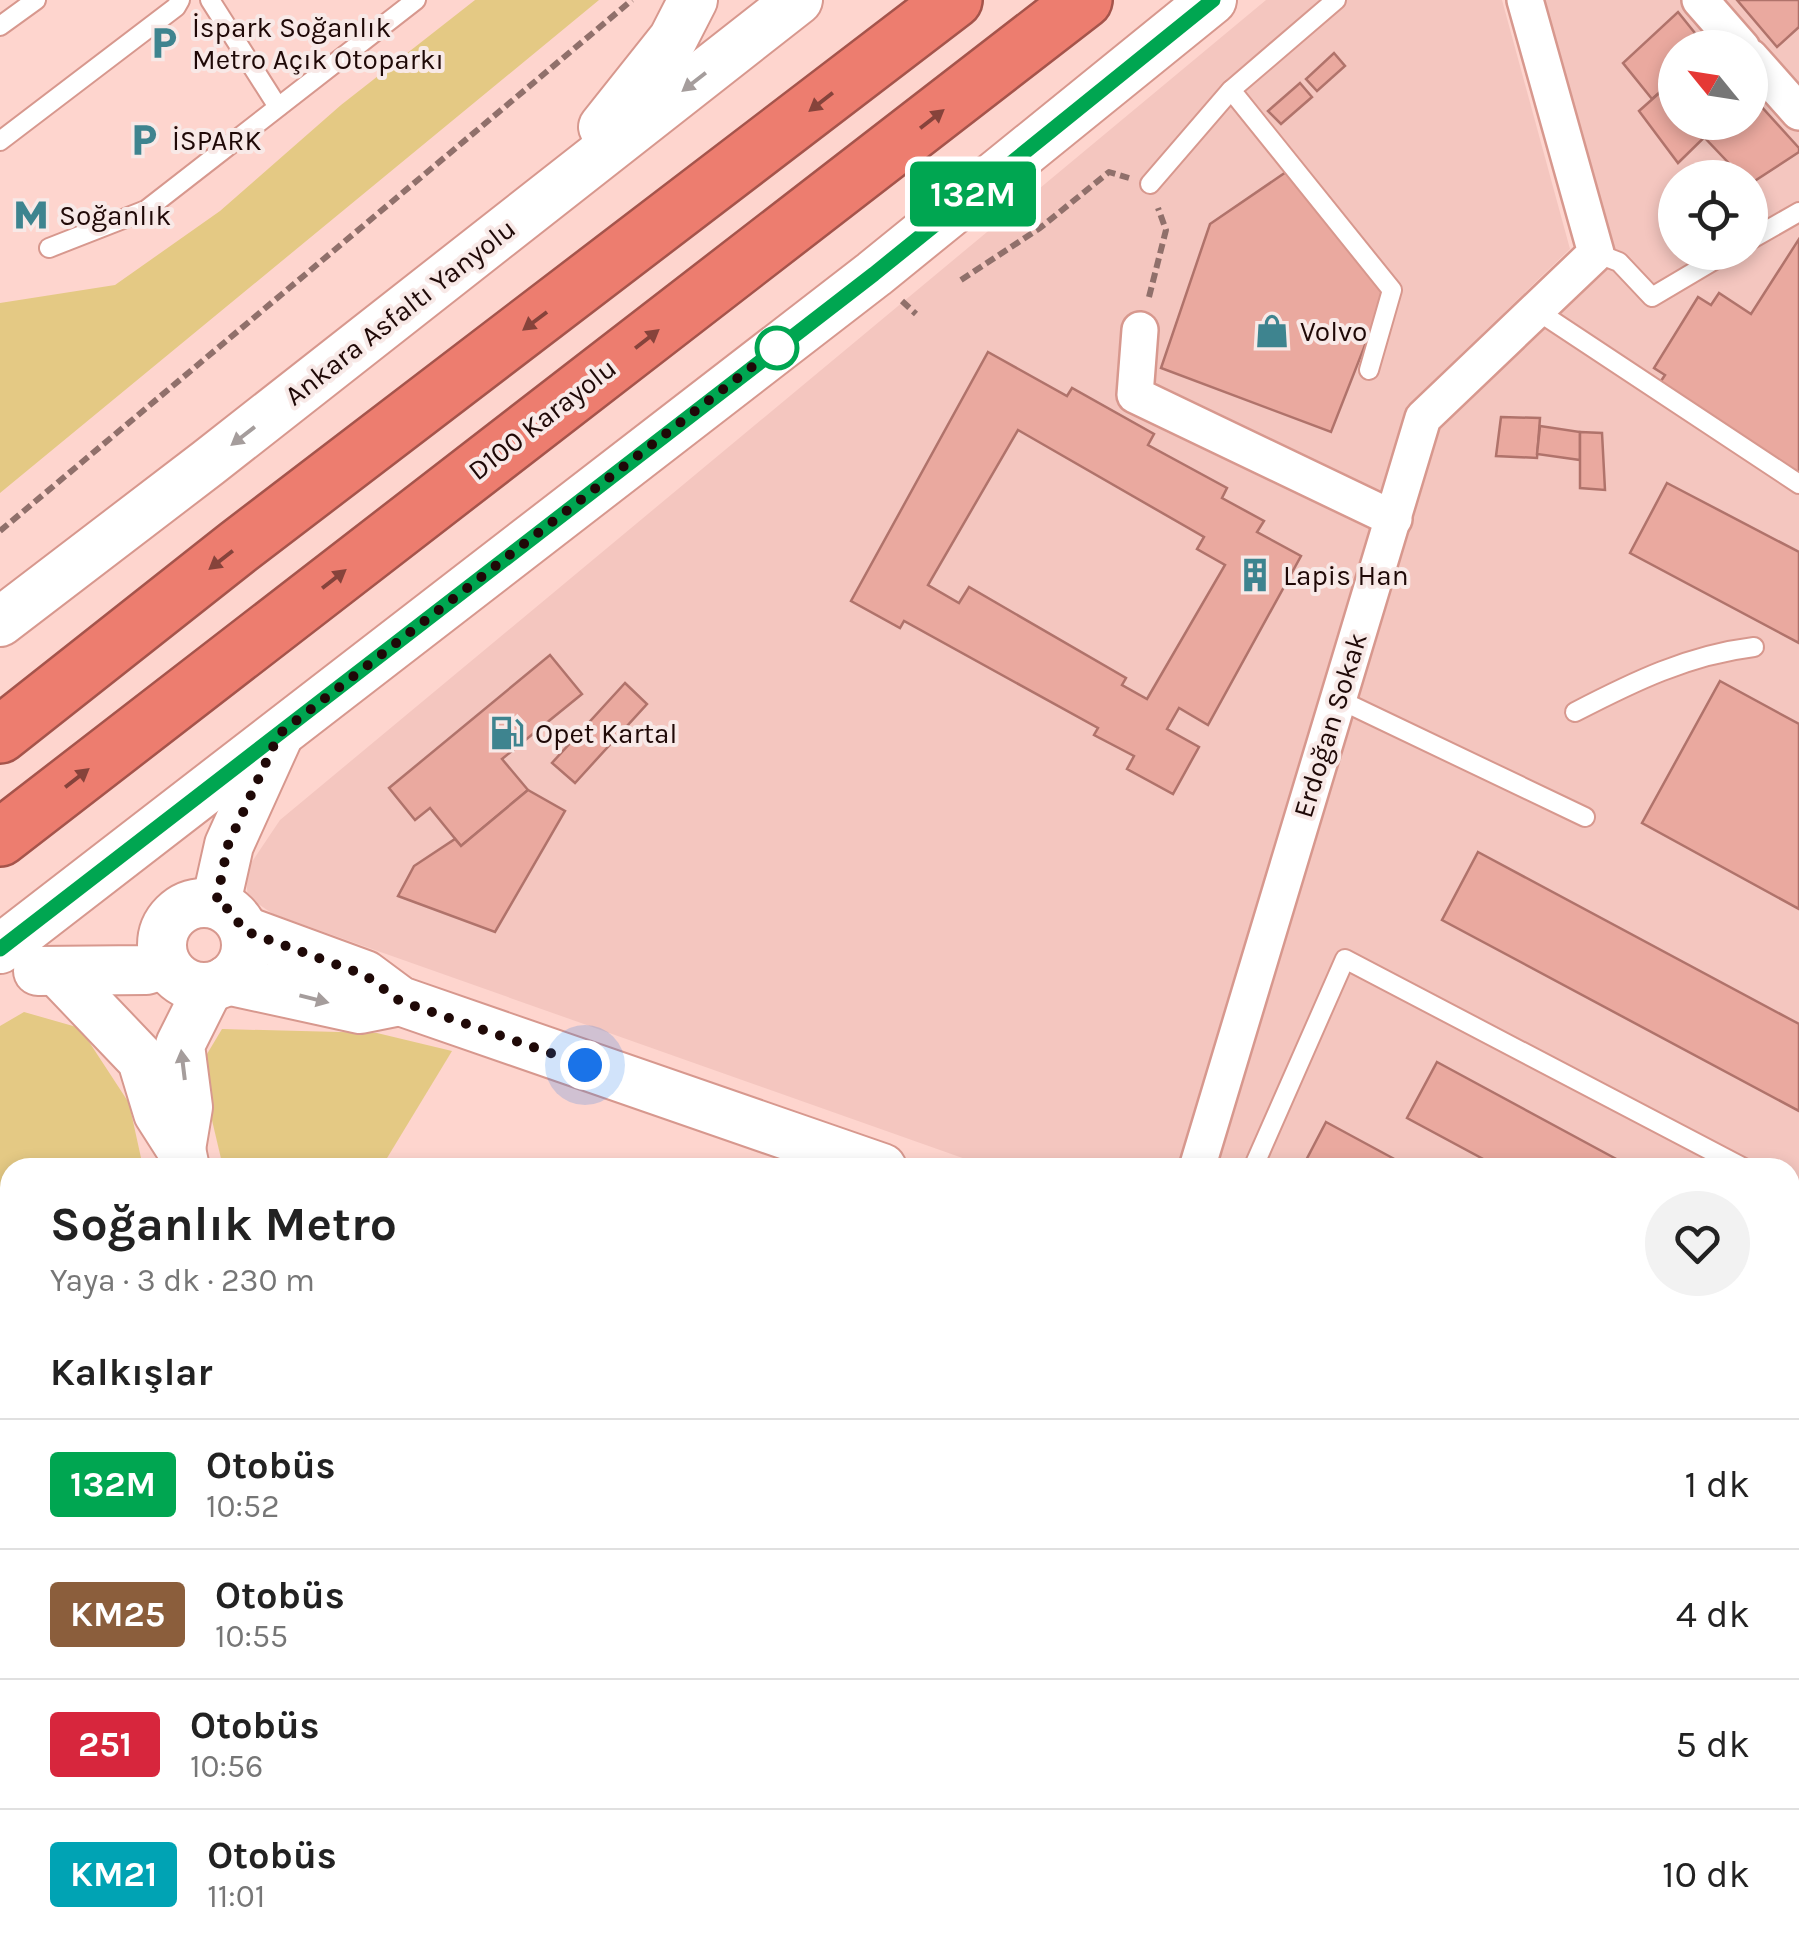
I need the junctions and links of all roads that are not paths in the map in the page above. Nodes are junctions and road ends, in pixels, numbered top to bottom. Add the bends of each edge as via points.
1 (36, 0) edge
2 (180, 0) edge
3 (210, 0) edge
4 (416, 0) edge
5 (692, 0) edge
6 (798, 0) edge
7 (954, 0) edge
8 (1084, 0) edge
9 (1212, 0) edge
10 (1336, 0) edge
11 (1524, 0) edge
12 (1700, 0) edge
13 (0, 26) edge
14 (1726, 30) edge
15 (1768, 77) edge
16 (1231, 90) junction
17 (278, 107) junction
18 (1799, 112) edge
19 (0, 140) edge
20 (1150, 184) road end
21 (540, 202) junction
22 (1799, 212) edge
23 (1768, 230) edge
24 (49, 248) dead end
25 (1596, 254) junction
26 (1697, 270) edge
27 (1536, 310) junction
28 (1140, 330) road end
29 (1368, 370) dead end
30 (1799, 484) edge
31 (1394, 519) junction
32 (0, 622) edge
33 (1754, 646) dead end
34 (1338, 699) junction
35 (1575, 712) dead end
36 (279, 734) junction
37 (0, 736) edge
38 (1585, 817) dead end
39 (0, 838) edge
40 (230, 917) junction
41 (0, 949) edge
42 (156, 967) junction
43 (58, 972) junction
44 (0, 974) edge
45 (218, 984) junction
46 (400, 1001) junction
47 (142, 1060) junction
48 (183, 1158) edge
49 (853, 1158) edge
50 (1200, 1158) edge
51 (1257, 1158) edge
52 (1725, 1158) edge

1 - 13 lane
2 - 19 lane
3 - 17 lane
4 - 17 lane
5 - 21 main road via 651,70
6 -> 21 main road, Ankara Asfaltı Yanyolu
7 -> 37 highway
39 -> 8 highway, D100 Karayolu
9 - 36 main road via 874,274
10 - 16 lane
11 - 25 street
12 - 14 street
15 - 18 street
16 - 20 lane
16 - 29 lane via 1392,290
17 - 24 lane via 146,210
21 -> 32 main road, Ankara Asfaltı Yanyolu
22 - 23 lane
25 - 26 lane via 1619,262 1652,296
25 - 27 street, Erdoğan Sokak
27 - 30 lane
27 - 31 street, Erdoğan Sokak via 1423,418
28 - 31 street via 1135,395
31 - 34 street, Erdoğan Sokak
33 - 35 lane via 1656,671
34 - 38 lane
34 - 50 street, Erdoğan Sokak
36 - 40 main road via 228,845
36 - 41 main road
40 - 42 main road via 188,905 167,923
40 - 45 main road via 245,959
40 - 46 main road via 365,975
42 - 43 main road
42 - 45 main road via 186,984
42 - 47 main road
43 - 44 main road
43 - 47 main road
45 -> 46 main road via 360,1010
48 -> 45 main road via 188,1107 180,1045
46 - 49 main road
47 - 48 main road via 158,1113
51 - 52 lane via 1344,959

